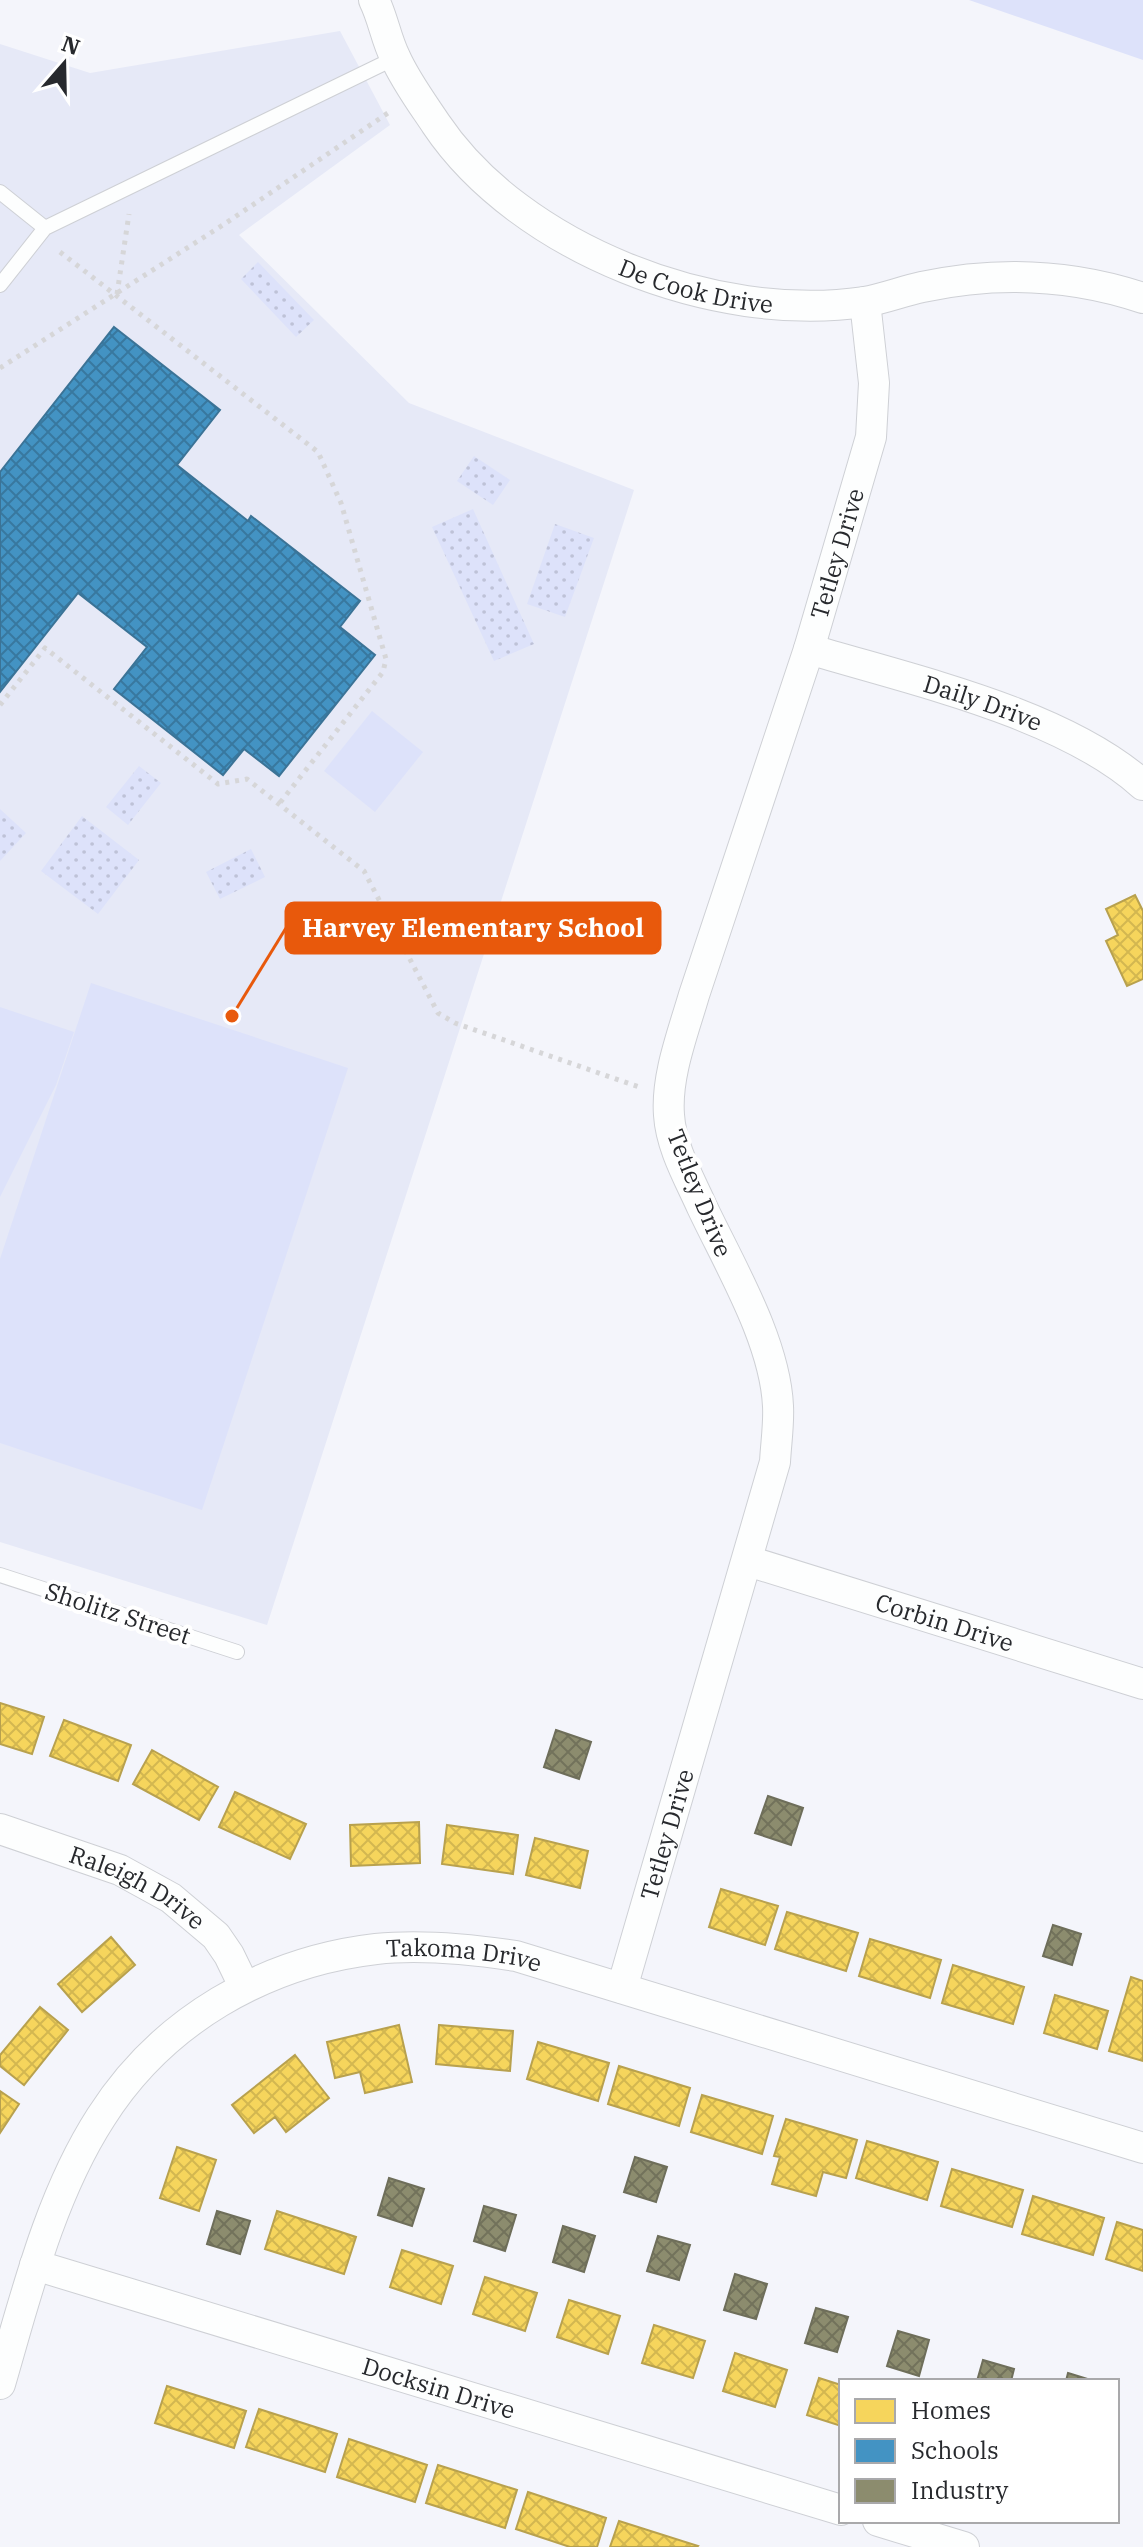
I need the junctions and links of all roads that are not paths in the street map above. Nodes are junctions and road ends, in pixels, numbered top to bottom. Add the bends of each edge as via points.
1 (374, 0) edge
2 (395, 58) junction
3 (0, 192) edge
4 (45, 228) junction
5 (0, 285) edge
6 (1143, 298) edge
7 (865, 302) junction
8 (809, 649) junction
9 (1143, 785) edge
10 (748, 1561) junction
11 (0, 1575) edge
12 (237, 1652) dead end
13 (1143, 1684) edge
14 (0, 1829) edge
15 (244, 1986) junction
16 (622, 1988) junction
17 (1143, 2148) edge
18 (35, 2265) junction
19 (0, 2384) edge
20 (839, 2509) edge
21 (885, 2523) edge
22 (964, 2547) edge

1 - 2 street, De Cook Drive
2 - 4 lane
2 - 7 street, De Cook Drive via 438,126 478,175 528,215 583,247 670,284 744,303
3 - 4 lane
4 - 5 lane
6 - 7 street, De Cook Drive via 1055,278 1015,276 951,282
7 - 8 street, Tetley Drive via 874,383 871,437
8 - 9 street, Daily Drive via 1050,728
8 - 10 street, Tetley Drive via 694,995 669,1097 682,1162 773,1369 778,1407 775,1462
10 - 13 street, Corbin Drive
10 - 16 street, Tetley Drive
11 - 12 lane, Sholitz Street
14 - 15 street, Raleigh Drive via 120,1870 171,1898 216,1936
15 - 16 street, Takoma Drive via 325,1959 417,1947 516,1956
15 - 18 street, Takoma Drive via 168,2038 124,2083 70,2177
16 - 17 street, Takoma Drive
18 - 19 street, Takoma Drive
18 - 20 street, Docksin Drive
21 - 22 street

